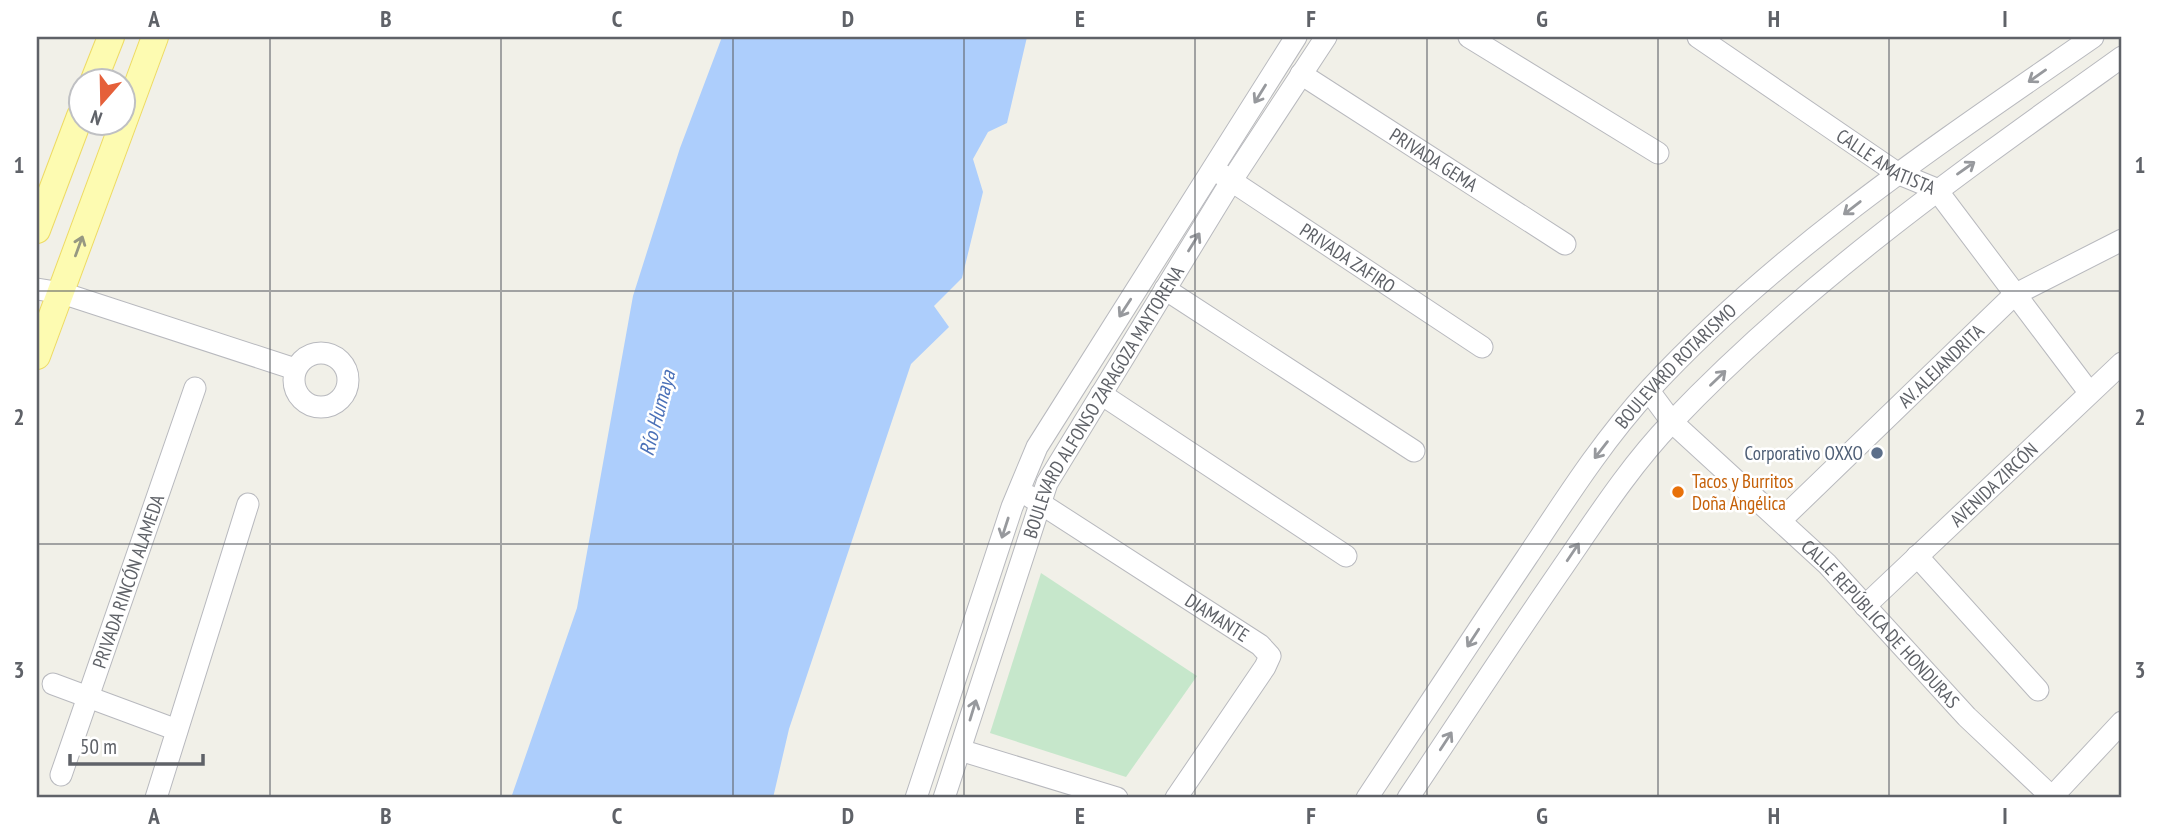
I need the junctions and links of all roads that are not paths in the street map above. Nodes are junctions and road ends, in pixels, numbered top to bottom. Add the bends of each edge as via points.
1 (111, 37) edge
2 (155, 37) edge
3 (1296, 37) edge
4 (1326, 37) edge
5 (1469, 37) edge
6 (1698, 37) edge
7 (2093, 37) edge
8 (2122, 57) edge
9 (100, 66) edge
10 (1301, 74) junction
11 (72, 136) edge
12 (1658, 153) dead end
13 (1213, 170) junction
14 (1897, 173) junction
15 (1232, 180) junction
16 (1937, 189) junction
17 (37, 230) edge
18 (2122, 240) edge
19 (1565, 244) dead end
20 (1165, 289) junction
21 (49, 291) edge
22 (2014, 295) junction
23 (1482, 347) dead end
24 (37, 356) edge
25 (2122, 363) edge
26 (295, 369) dead end
27 (195, 388) dead end
28 (1648, 391) junction
29 (2089, 392) junction
30 (1101, 394) junction
31 (1672, 422) junction
32 (1414, 451) dead end
33 (1018, 490) junction
34 (1039, 502) junction
35 (248, 504) dead end
36 (1781, 520) junction
37 (1346, 556) dead end
38 (1917, 556) junction
39 (1865, 606) junction
40 (53, 684) dead end
41 (2038, 690) dead end
42 (88, 697) junction
43 (2122, 722) edge
44 (177, 730) junction
45 (960, 750) junction
46 (61, 775) dead end
47 (156, 798) edge
48 (916, 798) edge
49 (944, 798) edge
50 (1117, 798) edge
51 (1176, 798) edge
52 (1367, 798) edge
53 (1408, 798) edge
54 (2052, 798) edge

1 - 9 main road
21 -> 2 main road
3 -> 13 street, BOULEVARD ALFONSO ZARAGOZA MAYTORENA
4 - 10 street, BOULEVARD ALFONSO ZARAGOZA MAYTORENA
5 - 12 street
6 - 14 street, CALLE AMATISTA
7 -> 14 street, BOULEVARD ROTARISMO
16 -> 8 street, BOULEVARD ROTARISMO
10 - 15 street, BOULEVARD ALFONSO ZARAGOZA MAYTORENA
10 - 19 street, PRIVADA GEMA
11 - 17 main road
13 - 15 street, PRIVADA ZAFIRO
13 -> 33 street, BOULEVARD ALFONSO ZARAGOZA MAYTORENA via 1061,405
14 - 16 street, CALLE AMATISTA
14 -> 28 street, BOULEVARD ROTARISMO via 1778,266
20 -> 15 street, BOULEVARD ALFONSO ZARAGOZA MAYTORENA
15 - 23 street, PRIVADA ZAFIRO
16 - 22 street, CALLE AMATISTA
31 -> 16 street, BOULEVARD ROTARISMO via 1850,257
18 - 22 street, AV. ALEJANDRITA
20 - 30 street, BOULEVARD ALFONSO ZARAGOZA MAYTORENA
20 - 32 street
21 - 24 main road
21 - 26 street
22 - 29 street, CALLE AMATISTA
22 - 36 street, AV. ALEJANDRITA
25 - 29 street, AVENIDA ZIRCÓN
27 - 42 street, PRIVADA RINCÓN ALAMEDA
28 - 31 street, CALLE REPÚBLICA DE HONDURAS
28 -> 52 street, BOULEVARD ROTARISMO via 1569,495
29 - 38 street, AVENIDA ZIRCÓN
30 - 34 street, BOULEVARD ALFONSO ZARAGOZA MAYTORENA
30 - 37 street
31 - 36 street, CALLE REPÚBLICA DE HONDURAS
53 -> 31 street, BOULEVARD ROTARISMO via 1610,498
33 - 34 street, DIAMANTE
33 -> 48 street, BOULEVARD ALFONSO ZARAGOZA MAYTORENA
45 -> 34 street, BOULEVARD ALFONSO ZARAGOZA MAYTORENA
34 - 51 street, DIAMANTE via 1260,645 1269,656
35 - 44 street
36 - 39 street, CALLE REPÚBLICA DE HONDURAS
38 - 39 street, AVENIDA ZIRCÓN
38 - 41 street
39 - 54 street, CALLE REPÚBLICA DE HONDURAS via 1967,717
40 - 42 street
42 - 44 street
42 - 46 street, PRIVADA RINCÓN ALAMEDA
43 - 54 street
44 - 47 street
45 - 49 street, BOULEVARD ALFONSO ZARAGOZA MAYTORENA
45 - 50 street

